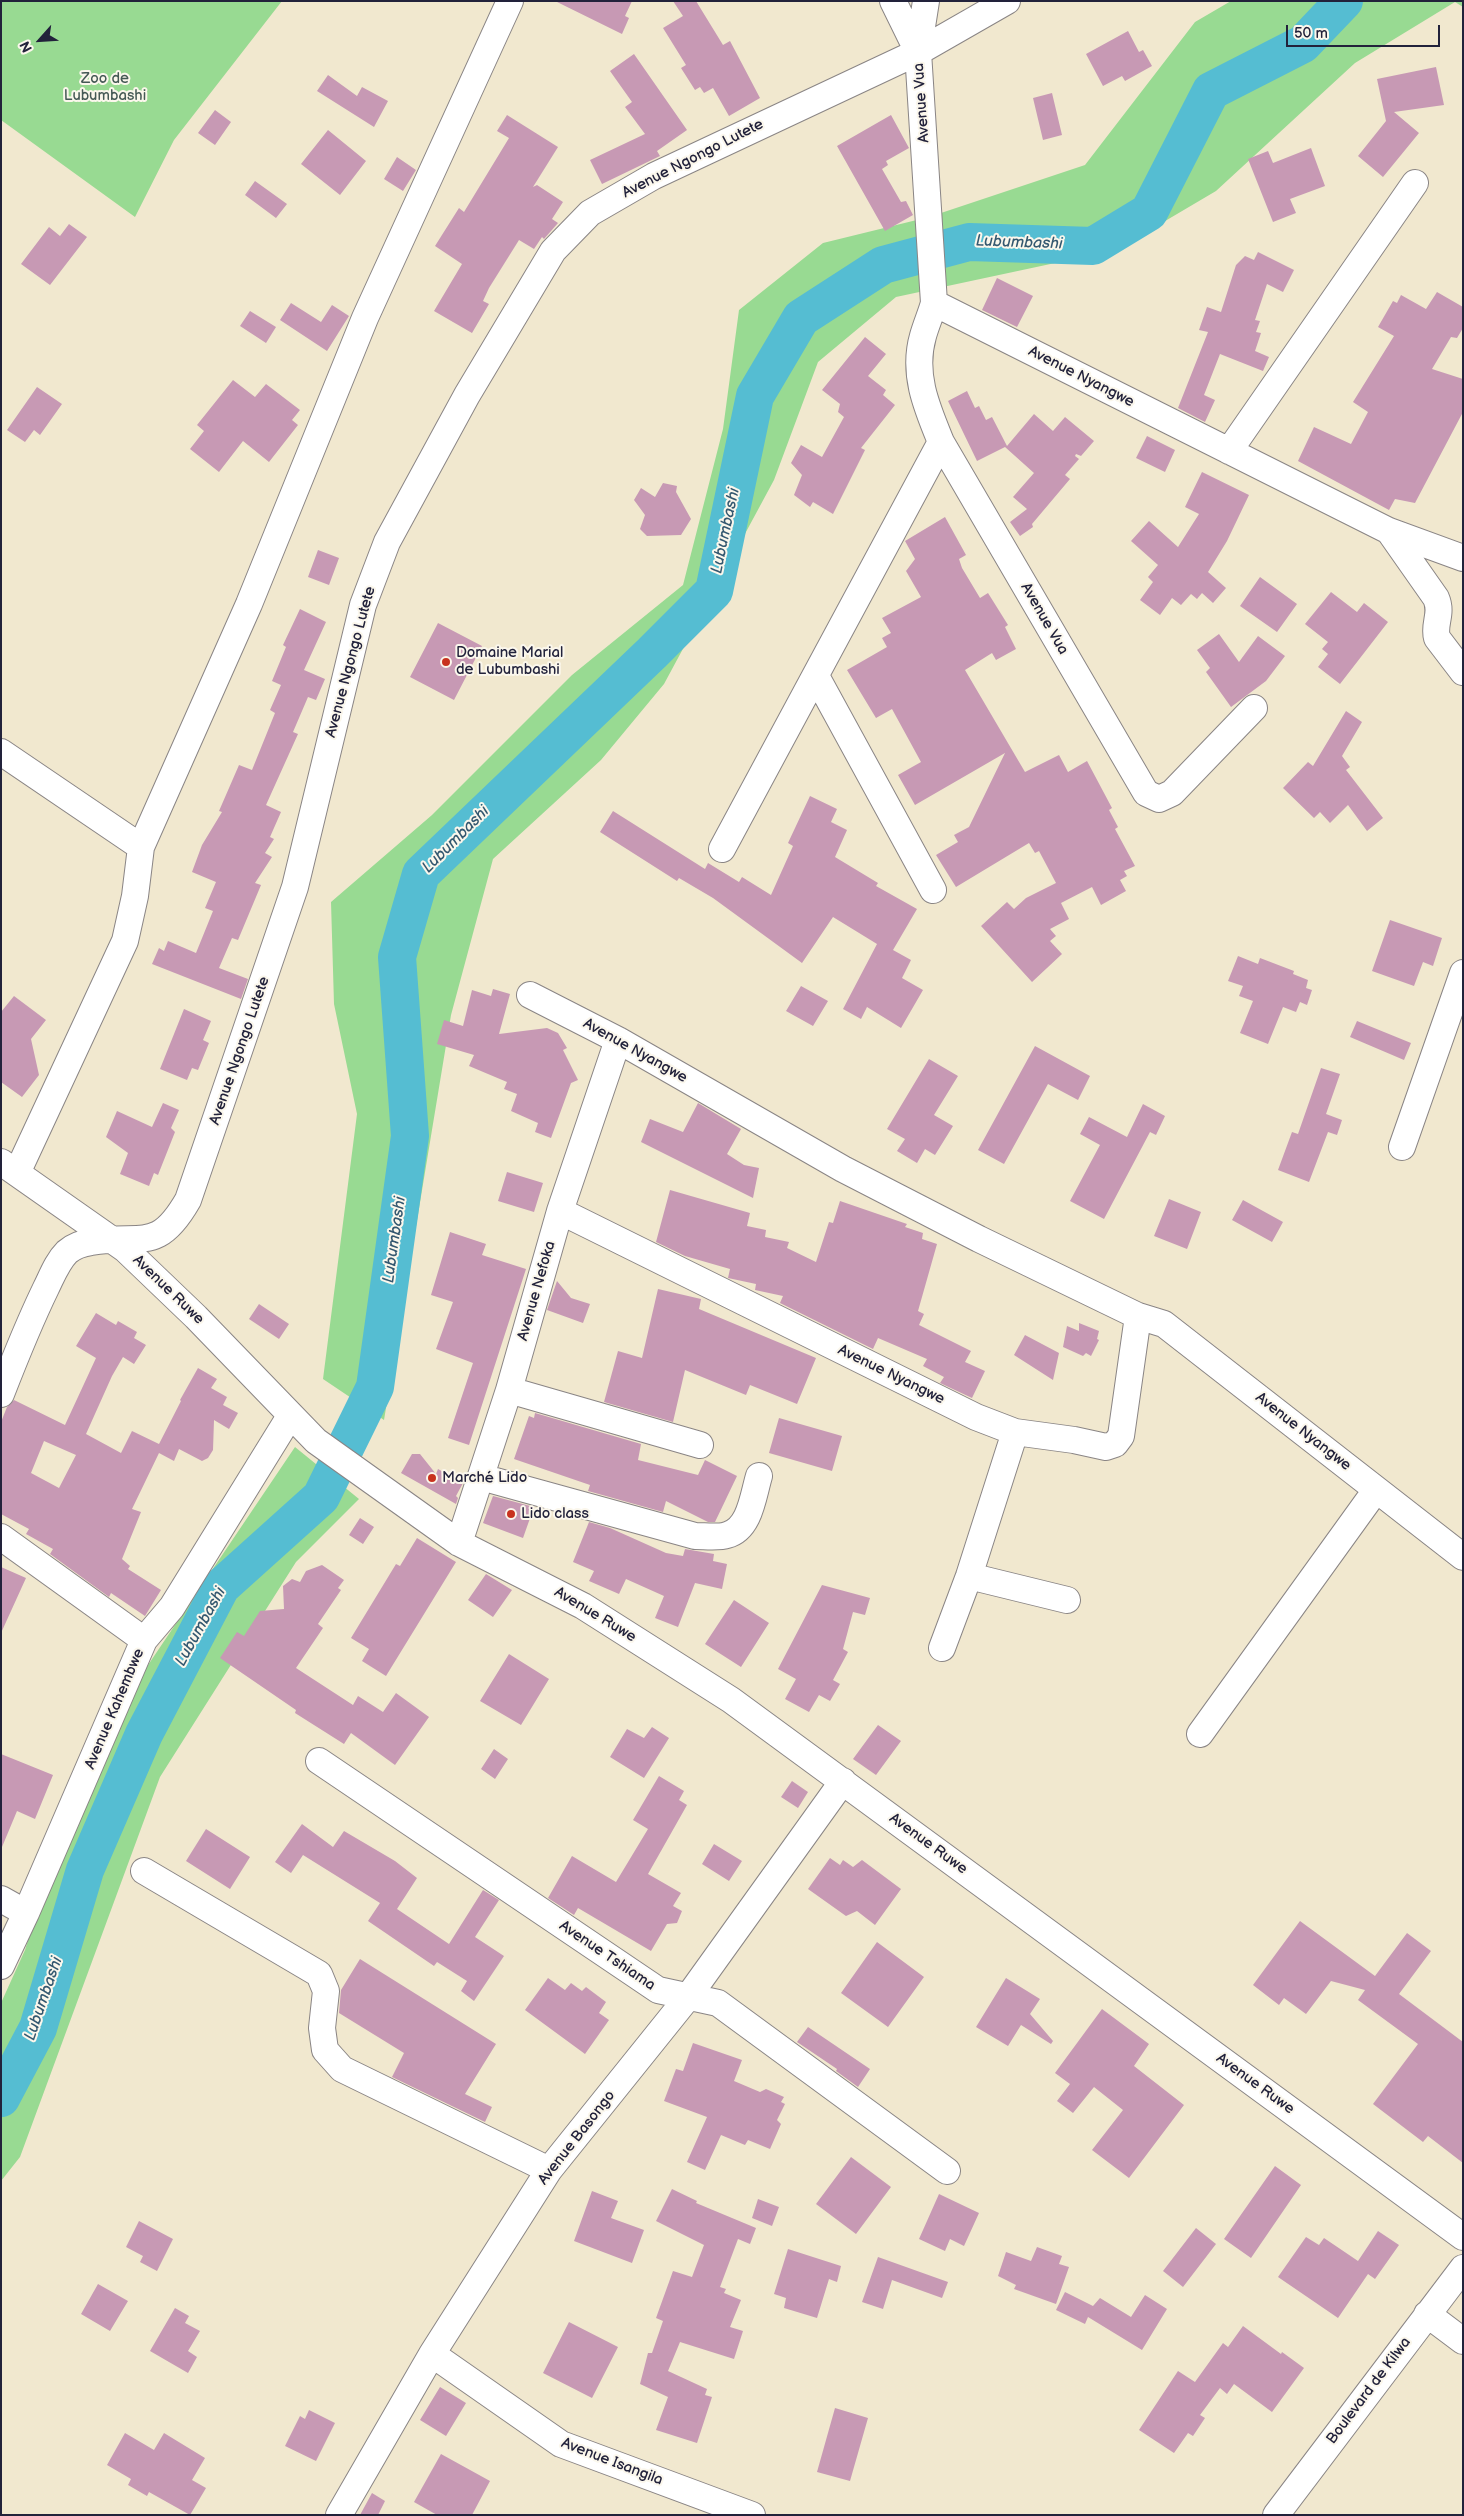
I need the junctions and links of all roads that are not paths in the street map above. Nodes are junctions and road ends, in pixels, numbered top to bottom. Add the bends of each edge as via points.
1 (510, 1) edge
2 (893, 1) edge
3 (926, 1) edge
4 (1007, 1) edge
5 (918, 52) junction
6 (1415, 183) dead end
7 (933, 298) junction
8 (941, 442) junction
9 (1229, 451) junction
10 (1389, 531) junction
11 (1463, 558) edge
12 (1463, 672) edge
13 (816, 676) junction
14 (1254, 708) dead end
15 (1, 752) edge
16 (141, 847) junction
17 (722, 849) dead end
18 (933, 890) dead end
19 (1463, 973) edge
20 (530, 995) dead end
21 (618, 1040) junction
22 (1402, 1147) dead end
23 (9, 1167) edge
24 (560, 1210) junction
25 (110, 1239) junction
26 (1138, 1316) junction
27 (509, 1390) junction
28 (1, 1394) edge
29 (290, 1416) junction
30 (1015, 1432) junction
31 (700, 1445) dead end
32 (759, 1476) dead end
33 (481, 1477) junction
34 (1376, 1490) junction
35 (1, 1537) edge
36 (459, 1543) junction
37 (1463, 1557) edge
38 (969, 1576) junction
39 (1067, 1600) dead end
40 (144, 1640) junction
41 (942, 1648) dead end
42 (1200, 1734) dead end
43 (320, 1761) dead end
44 (843, 1782) junction
45 (144, 1871) dead end
46 (1, 1899) edge
47 (26, 1913) junction
48 (1, 1966) edge
49 (688, 1997) junction
50 (550, 2170) junction
51 (947, 2171) dead end
52 (1463, 2237) edge
53 (1463, 2268) edge
54 (1427, 2314) junction
55 (1463, 2341) edge
56 (432, 2354) junction
57 (339, 2515) edge
58 (752, 2515) edge
59 (1276, 2515) edge

1 - 16 street via 365,318 248,604
2 - 5 street, Avenue Vua
3 - 5 street
4 - 5 street, Avenue Ngongo Lutete
5 - 7 street, Avenue Vua
5 - 25 street, Avenue Ngongo Lutete via 654,176 590,213 553,252 467,395 387,542 363,605 295,887 188,1200 176,1222 161,1233 146,1240
6 - 9 street
7 - 8 street, Avenue Vua via 923,336 920,367 923,399
7 - 9 street, Avenue Nyangwe
8 - 13 street
8 - 14 street, Avenue Vua via 1146,793 1159,799 1172,793
9 - 10 street, Avenue Nyangwe
10 - 11 street, Avenue Nyangwe
10 - 12 street via 1436,598 1440,607 1435,632 1437,638
13 - 17 street
13 - 18 street
15 - 16 street
16 - 23 street via 136,896 125,941
19 - 22 street
20 - 21 street, Avenue Nyangwe
21 - 24 street, Avenue Nefoka
21 - 26 street, Avenue Nyangwe via 843,1169
23 - 25 street, Avenue Ruwe
24 - 27 street, Avenue Nefoka
24 - 30 street, Avenue Nyangwe via 976,1417
25 - 28 street, Avenue Ngongo Lutete via 81,1244 68,1251 60,1261
25 - 29 street, Avenue Ruwe via 125,1249 196,1317
26 - 30 street, Avenue Nyangwe via 1120,1436 1115,1444 1106,1447
26 - 34 street, Avenue Nyangwe via 1164,1324
27 - 31 street
27 - 33 street, Avenue Nefoka
29 - 36 street, Avenue Ruwe via 316,1440
29 - 40 street, Avenue Kahembwe via 172,1607
30 - 38 street
32 - 33 street via 746,1519 740,1529 726,1536 695,1536
33 - 36 street, Avenue Nefoka
34 - 37 street, Avenue Nyangwe
34 - 42 street
35 - 40 street
36 - 44 street, Avenue Ruwe via 583,1606 731,1700
38 - 39 street
38 - 41 street
40 - 47 street, Avenue Kahembwe
43 - 49 street, Avenue Tshiama via 658,1990
44 - 49 street, Avenue Basongo
44 - 52 street, Avenue Ruwe
45 - 50 street via 319,1974 326,1991 322,2028 325,2050 342,2069
46 - 47 street
47 - 48 street, Avenue Kahembwe
49 - 50 street, Avenue Basongo
49 - 51 street, Avenue Tshiama via 718,2003
50 - 56 street, Avenue Basongo
53 - 54 street, Boulevard de Kilwa
54 - 55 street
54 - 59 street, Boulevard de Kilwa
56 - 57 street, Avenue Basongo
56 - 58 street, Avenue Isangila via 562,2444

